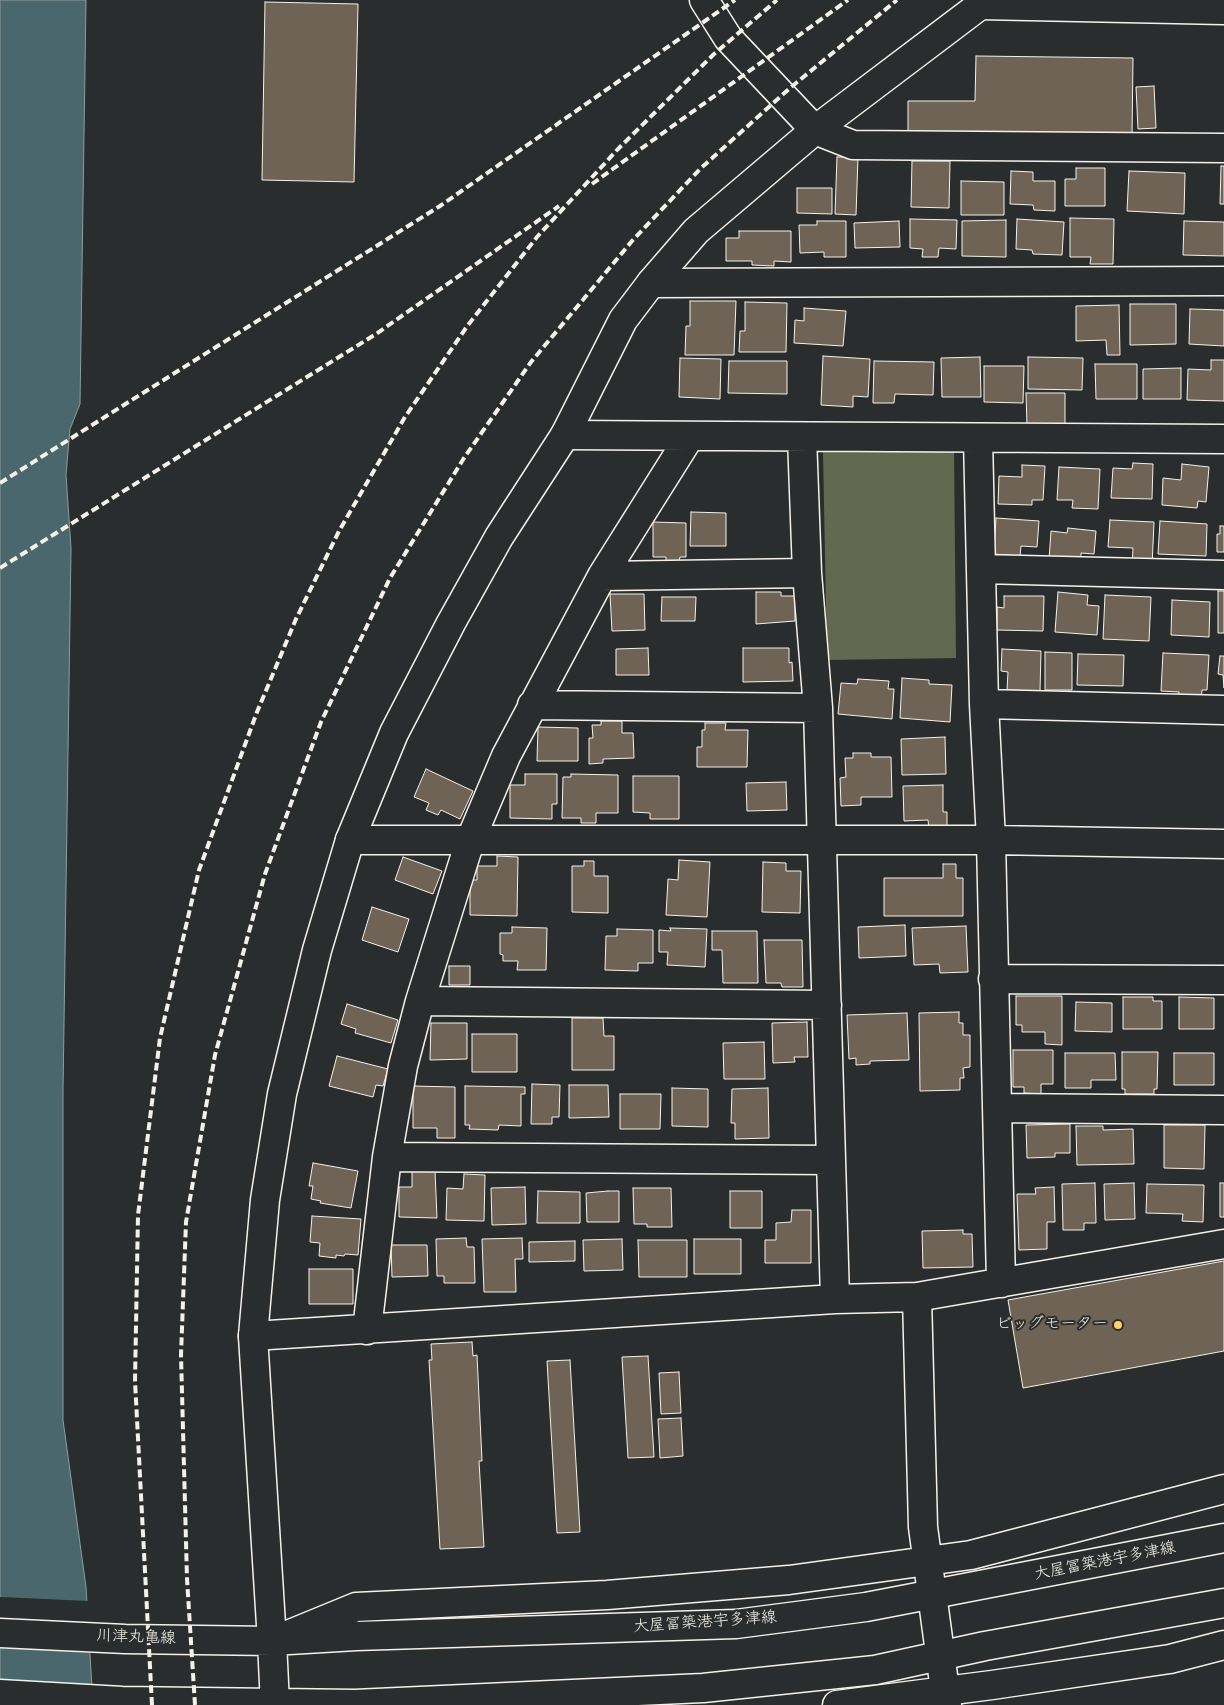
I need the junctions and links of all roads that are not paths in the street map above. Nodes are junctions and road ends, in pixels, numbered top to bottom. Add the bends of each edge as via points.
1 (704, 0) edge
2 (984, 2) edge
3 (1224, 10) edge
4 (815, 130) junction
5 (1224, 148) edge
6 (1224, 281) edge
7 (651, 283) junction
8 (565, 435) junction
9 (690, 436) junction
10 (802, 437) junction
11 (978, 438) junction
12 (1224, 439) edge
13 (981, 569) junction
14 (807, 573) junction
15 (1224, 575) edge
16 (602, 576) junction
17 (984, 704) junction
18 (532, 705) junction
19 (818, 708) junction
20 (1224, 710) edge
21 (350, 840) junction
22 (991, 840) junction
23 (470, 841) junction
24 (822, 842) junction
25 (1224, 844) edge
26 (993, 979) junction
27 (1224, 980) edge
28 (420, 1001) junction
29 (827, 1005) junction
30 (997, 1108) junction
31 (1224, 1110) edge
32 (386, 1158) junction
33 (831, 1160) junction
34 (1224, 1244) edge
35 (1001, 1283) junction
36 (916, 1297) junction
37 (836, 1299) junction
38 (367, 1330) junction
39 (253, 1336) junction
40 (1224, 1489) edge
41 (1224, 1538) edge
42 (928, 1561) junction
43 (932, 1595) junction
44 (1224, 1603) edge
45 (0, 1633) edge
46 (272, 1641) junction
47 (1224, 1645) edge
48 (940, 1656) junction
49 (0, 1694) edge
50 (946, 1698) edge
51 (397, 1702) junction
52 (275, 1704) edge
53 (425, 1705) edge
54 (837, 1705) edge

1 - 4 street via 728,38
2 - 3 street
2 - 4 street
4 - 5 street via 853,145
4 - 7 street via 696,231
6 - 7 street
7 - 8 street via 623,320
8 - 9 street
8 - 21 street via 450,623 394,733
9 - 10 street
9 - 16 street
10 - 11 street
10 - 14 street
11 - 12 street
11 - 13 street
13 - 15 street
13 - 17 street
14 - 16 street
14 - 19 street
16 - 18 street
17 - 20 street
17 - 22 street
18 - 19 street
18 - 23 street via 506,756
19 - 24 street
21 - 23 street
21 - 39 street via 317,950 282,1094 265,1200
22 - 24 street
22 - 25 street
22 - 26 street
23 - 24 street
23 - 28 street
24 - 29 street
26 - 27 street
26 - 30 street
28 - 29 street
28 - 32 street via 403,1066
29 - 33 street
30 - 31 street
30 - 35 street
32 - 33 street
32 - 38 street
33 - 37 street
34 - 35 street
35 - 36 street
36 - 37 street
36 - 42 street
37 - 38 street
38 - 39 street
39 - 46 street
40 - 42 street via 971,1555
41 - 43 street, 大屋冨築港宇多津線
42 - 43 street
42 - 46 street via 789,1580 617,1594 356,1607
43 - 46 street, 大屋冨築港宇多津線 via 866,1608 736,1624
43 - 48 street
44 - 48 street
45 - 46 street, 川津丸亀線
46 - 52 street
47 - 50 street via 1170,1658
48 - 50 street
48 - 51 street via 875,1670 703,1688
49 - 52 street via 122,1701
50 - 54 street
51 - 52 street
51 - 53 street

